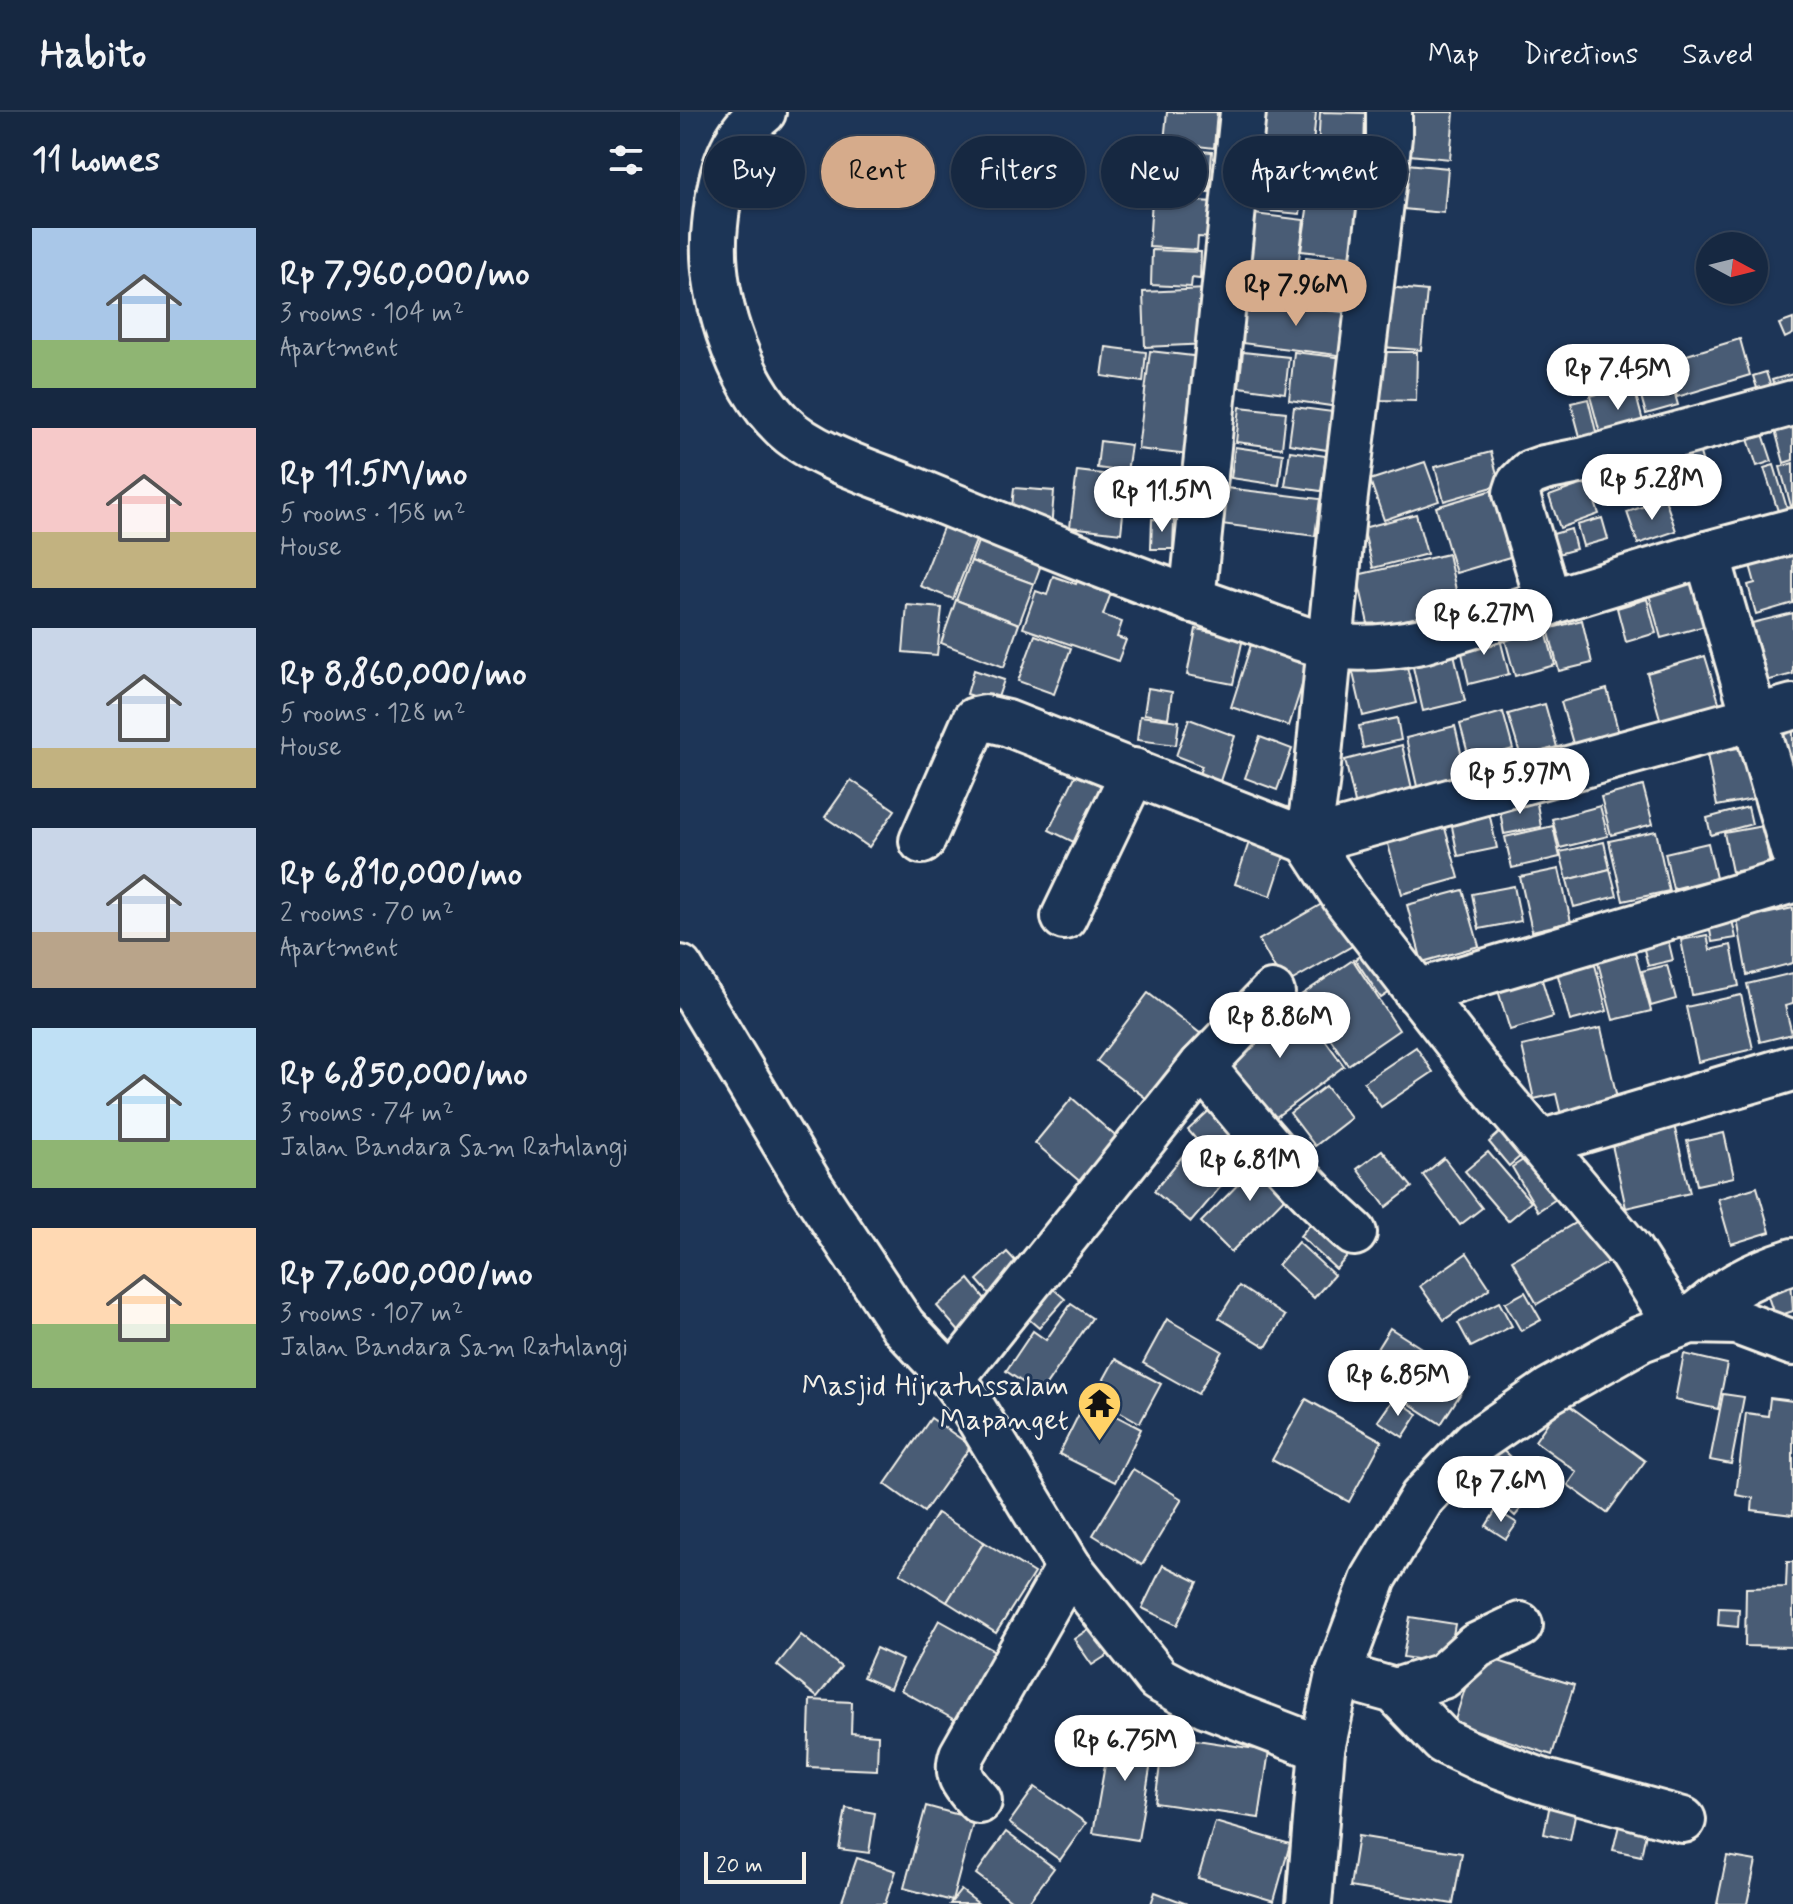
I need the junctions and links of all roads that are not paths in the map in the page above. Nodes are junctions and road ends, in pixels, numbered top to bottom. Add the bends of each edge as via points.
1 (763, 112) edge
2 (1243, 112) edge
3 (1389, 112) edge
4 (1793, 403) edge
5 (1793, 531) edge
6 (1707, 554) junction
7 (1192, 600) junction
8 (1549, 603) junction
9 (1329, 646) junction
10 (1774, 713) edge
11 (1134, 771) junction
12 (922, 841) dead end
13 (1308, 841) junction
14 (1793, 851) edge
15 (1793, 880) edge
16 (1064, 917) dead end
17 (680, 968) edge
18 (1417, 992) junction
19 (1272, 993) dead end
20 (1202, 1066) junction
21 (1793, 1068) edge
22 (1540, 1143) junction
23 (1354, 1233) dead end
24 (1793, 1261) edge
25 (1684, 1323) junction
26 (1793, 1343) edge
27 (952, 1378) junction
28 (1069, 1567) junction
29 (1520, 1625) dead end
30 (1338, 1675) junction
31 (1395, 1691) junction
32 (1322, 1749) junction
33 (979, 1801) dead end
34 (1683, 1820) dead end
35 (1309, 1904) edge

1 - 7 street via 738,139 726,164 717,201 714,263 737,354 783,427 825,453
2 - 7 street
3 - 9 street
4 - 8 street via 1530,473 1516,493
5 - 6 street
6 - 8 street
6 - 10 street
7 - 9 street
8 - 9 street via 1422,641
9 - 13 street
10 - 13 street
10 - 14 street
11 - 12 street via 1007,723 975,720
11 - 13 street
11 - 16 street
13 - 18 street
15 - 18 street
17 - 27 street via 894,1314
18 - 22 street
19 - 20 street
20 - 23 street via 1268,1146
20 - 27 street
21 - 22 street
22 - 25 street
24 - 25 street via 1741,1281
25 - 26 street via 1737,1322
25 - 30 street via 1641,1339 1549,1391 1475,1442 1422,1498 1374,1578
27 - 28 street
28 - 32 street via 1158,1679 1207,1705
28 - 33 street via 962,1755 959,1778
29 - 31 street via 1476,1646 1443,1676
30 - 31 street
30 - 32 street
31 - 34 street via 1455,1747 1541,1781
32 - 35 street

